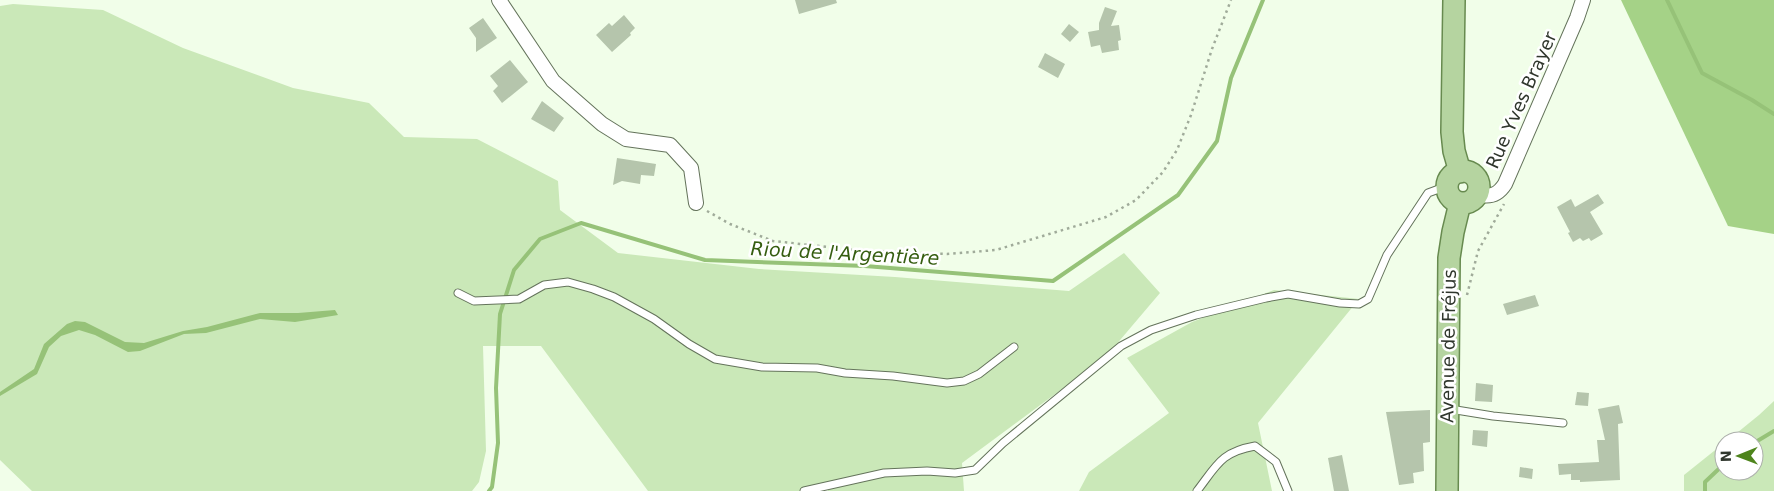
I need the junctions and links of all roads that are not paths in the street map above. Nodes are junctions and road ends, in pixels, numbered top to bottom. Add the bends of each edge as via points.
1 (499, 0) edge
2 (1454, 0) edge
3 (1583, 0) edge
4 (1453, 179) junction
5 (1468, 198) junction
6 (696, 203) road end
7 (458, 293) dead end
8 (1014, 347) dead end
9 (1447, 408) junction
10 (1563, 423) dead end
11 (804, 491) edge
12 (1198, 491) edge
13 (1288, 491) edge
14 (1447, 491) edge

1 - 6 street via 553,81 602,124 626,139 670,145 691,168
2 - 4 main road
3 - 5 street, Rue Yves Brayer via 1500,192 1493,196
4 - 5 main road via 1448,194 1453,200
4 - 5 main road via 1467,172 1473,175 1478,187
4 - 11 lane via 1428,193 1387,255 1368,299 1359,304 1288,294 1196,315 1151,330 1120,346 975,470 884,473
5 - 9 main road, Avenue de Fréjus via 1453,232 1449,258
7 - 8 lane via 474,301 519,299 544,285 568,282 614,297 715,359 762,367 818,368 845,374 947,383 979,374
9 - 10 lane
9 - 14 main road, Avenue de Fréjus
12 - 13 lane via 1222,458 1241,448 1255,446 1276,462

